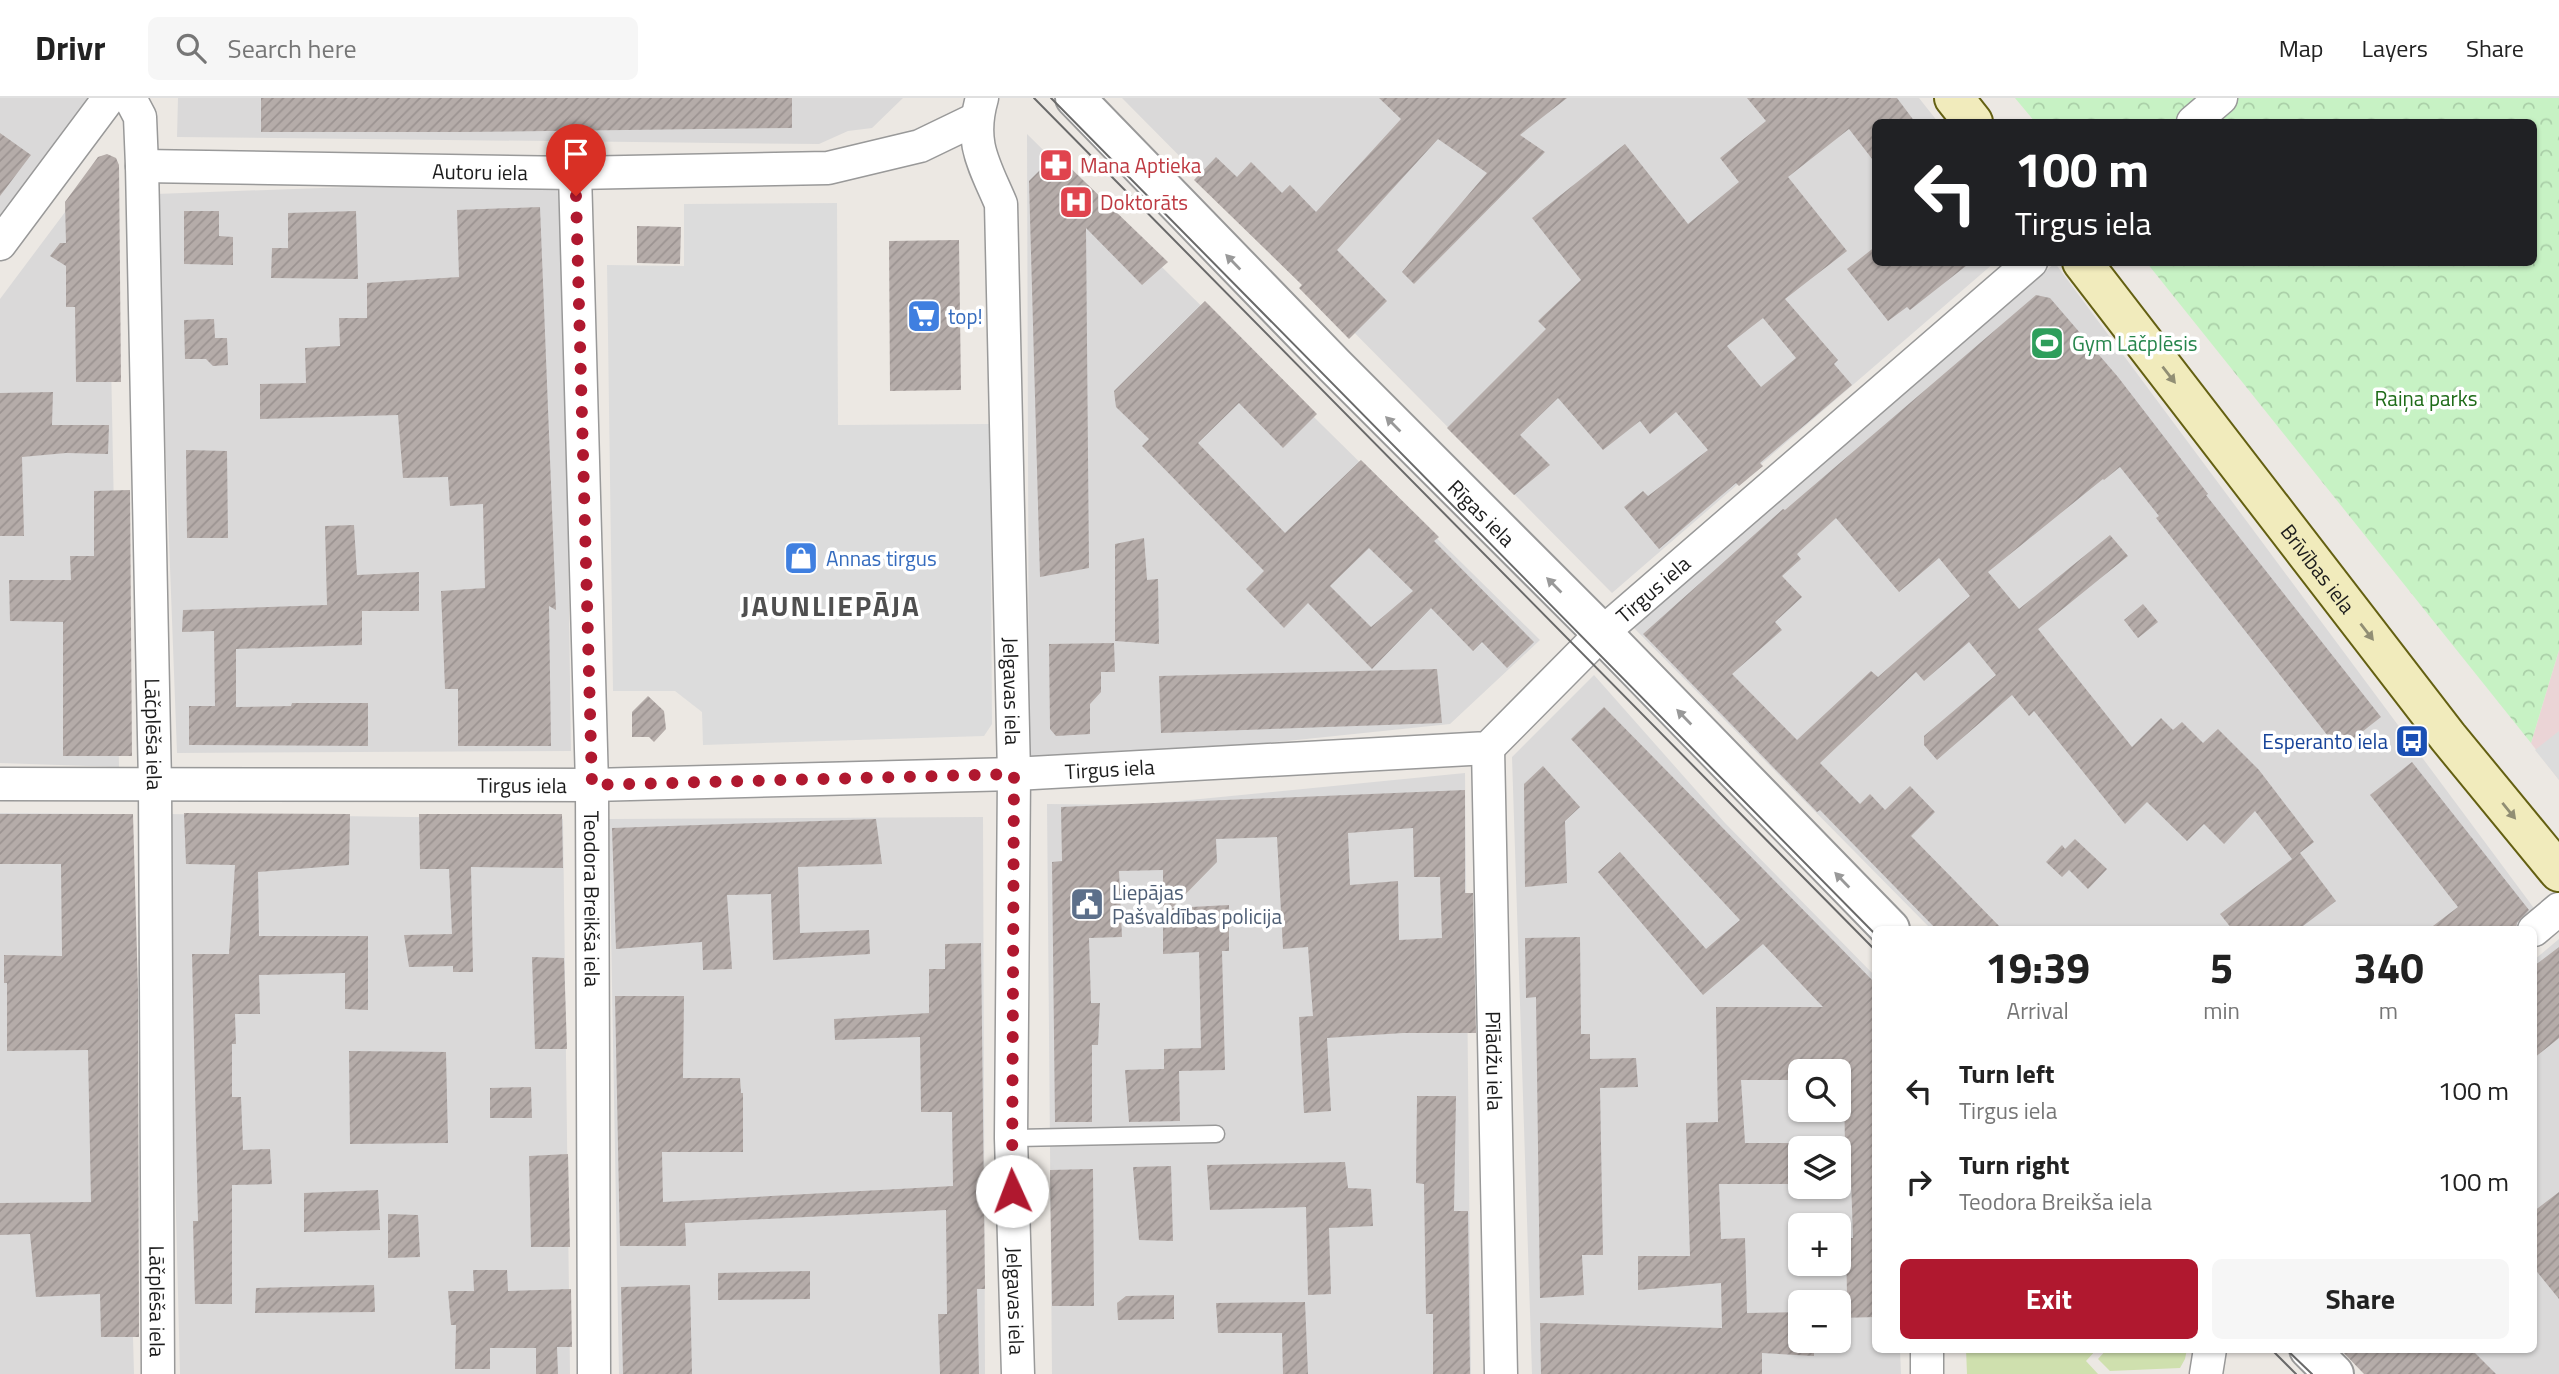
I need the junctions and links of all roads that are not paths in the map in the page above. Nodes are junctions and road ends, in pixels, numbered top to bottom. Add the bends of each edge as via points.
1 (109, 98) edge
2 (130, 98) edge
3 (1074, 98) edge
4 (1954, 98) edge
5 (2221, 98) edge
6 (979, 108) edge
7 (1971, 119) edge
8 (2196, 119) edge
9 (142, 166) junction
10 (575, 173) junction
11 (0, 244) edge
12 (2026, 266) edge
13 (2085, 266) edge
14 (1602, 633) junction
15 (1488, 748) junction
16 (1014, 774) junction
17 (0, 784) edge
18 (155, 784) junction
19 (592, 785) junction
20 (2559, 872) edge
21 (2559, 909) edge
22 (1887, 926) edge
23 (2537, 927) edge
24 (1216, 1134) dead end
25 (1011, 1138) junction
26 (1927, 1353) edge
27 (2209, 1353) edge
28 (2313, 1353) edge
29 (158, 1374) edge
30 (594, 1374) edge
31 (1018, 1374) edge
32 (1501, 1374) edge
33 (1927, 1374) edge
34 (2206, 1374) edge
35 (2334, 1374) edge

1 - 11 street
2 - 9 street, Lāčplēša iela via 140,117
14 -> 3 street, Rīgas iela
4 - 7 main road
5 - 8 street
6 - 10 street, Autoru iela via 920,146 828,168
6 - 16 street, Jelgavas iela via 977,148 1001,204
9 - 10 street, Autoru iela
9 - 18 street, Lāčplēša iela
10 - 19 street, Teodora Breikša iela
12 - 14 street, Tirgus iela
13 -> 20 main road, Brīvības iela via 2440,726
14 - 15 street, Tirgus iela
22 -> 14 street, Rīgas iela
15 - 16 street, Tirgus iela
15 - 32 street, Pīlādžu iela
16 - 19 street, Tirgus iela
16 - 25 street, Jelgavas iela
17 - 18 street, Tirgus iela
18 - 19 street, Tirgus iela
18 - 29 street, Lāčplēša iela
19 - 30 street, Teodora Breikša iela
21 - 23 street
24 - 25 lane
25 - 31 street, Jelgavas iela
26 - 33 street
27 - 34 street
28 - 35 street

